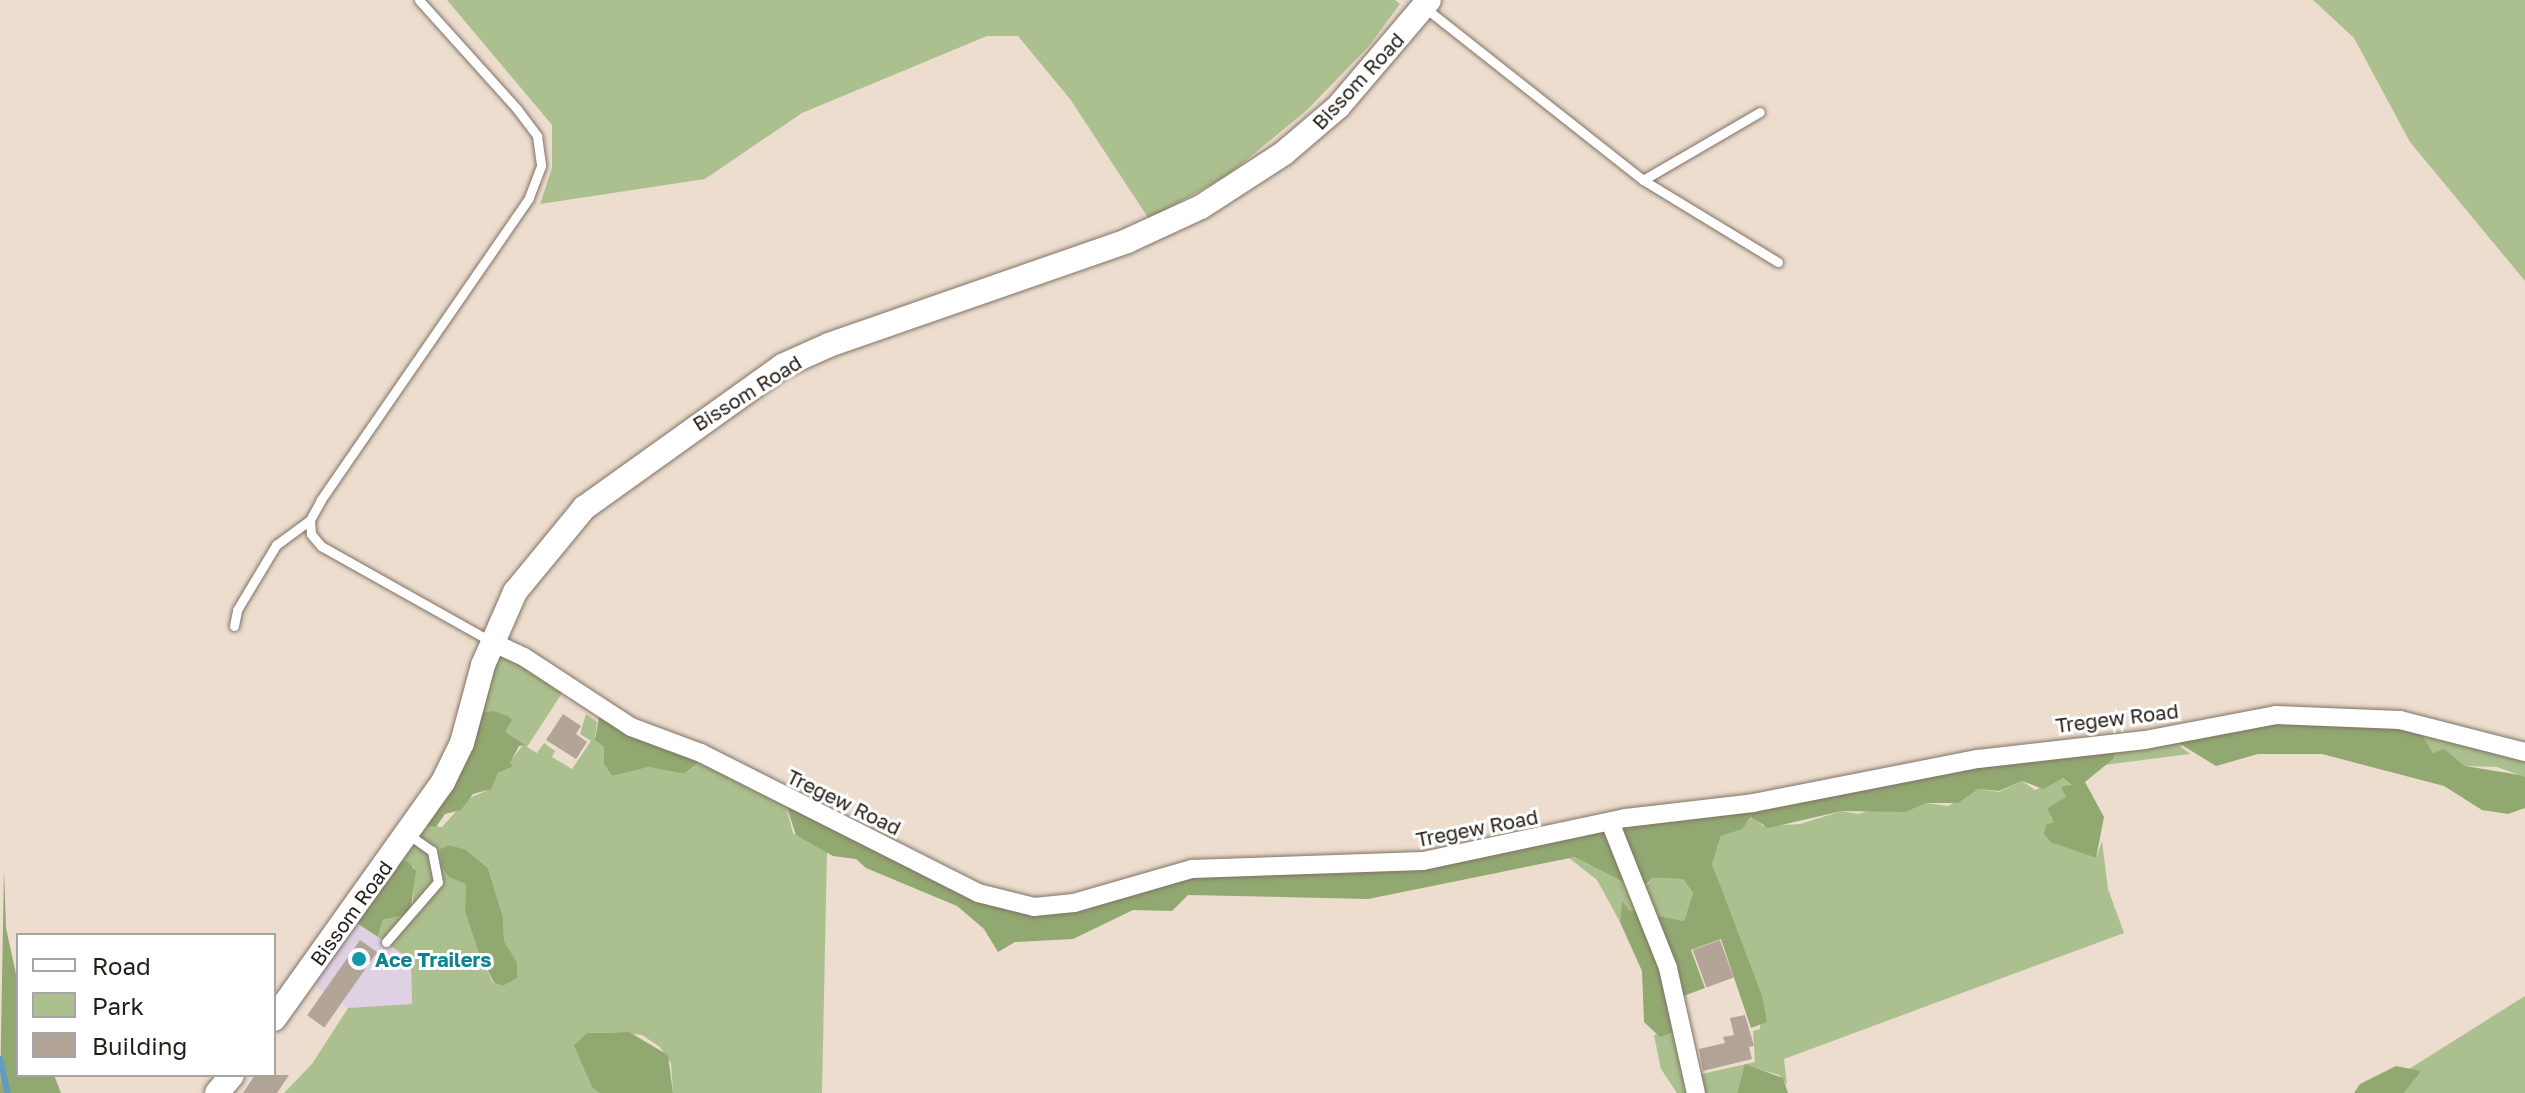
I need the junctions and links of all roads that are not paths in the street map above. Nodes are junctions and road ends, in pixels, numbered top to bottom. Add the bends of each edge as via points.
1 (419, 0) edge
2 (1422, 2) edge
3 (1760, 112) dead end
4 (1643, 180) junction
5 (1778, 262) dead end
6 (310, 520) junction
7 (234, 626) dead end
8 (492, 642) junction
9 (2525, 752) edge
10 (1610, 822) junction
11 (408, 834) junction
12 (386, 942) dead end
13 (276, 1016) edge
14 (230, 1077) edge
15 (217, 1093) edge
16 (1696, 1093) edge

1 - 6 lane via 537,136 541,166 529,198
2 - 4 lane
2 - 8 street, Bissom Road via 1322,122 1201,207 1127,241 829,345 740,392 564,528 515,592
3 - 4 lane
4 - 5 lane
6 - 7 lane via 276,545 237,610
6 - 8 lane via 311,534 321,546
8 - 10 street, Tregew Road via 631,727 701,753 941,876 1022,905 1074,903 1192,869 1423,861
8 - 11 street, Bissom Road via 458,751
9 - 10 street, Tregew Road via 2400,720 2276,715 2160,738 2006,754 1753,803
10 - 16 street via 1668,968
11 - 12 lane via 432,851 438,882
11 - 13 street, Bissom Road
14 - 15 street

